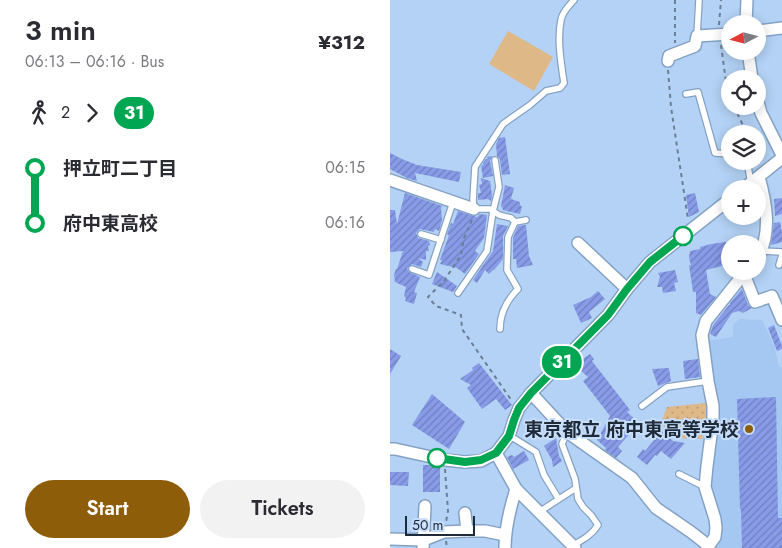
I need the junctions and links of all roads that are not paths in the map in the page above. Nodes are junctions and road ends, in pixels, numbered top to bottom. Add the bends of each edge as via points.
1 (574, 0) edge
2 (699, 0) edge
3 (747, 0) edge
4 (746, 15) edge
5 (782, 28) edge
6 (766, 30) edge
7 (721, 34) edge
8 (697, 36) junction
9 (672, 57) road end
10 (686, 94) dead end
11 (762, 115) edge
12 (721, 153) edge
13 (782, 157) edge
14 (495, 160) dead end
15 (390, 180) edge
16 (755, 180) edge
17 (453, 201) junction
18 (721, 206) edge
19 (474, 209) junction
20 (766, 210) edge
21 (493, 211) junction
22 (526, 220) dead end
23 (515, 222) junction
24 (421, 234) dead end
25 (765, 235) edge
26 (440, 240) junction
27 (578, 243) dead end
28 (766, 254) edge
29 (782, 254) edge
30 (779, 265) dead end
31 (412, 269) dead end
32 (739, 280) edge
33 (748, 280) edge
34 (627, 289) junction
35 (458, 293) dead end
36 (782, 320) edge
37 (500, 329) dead end
38 (708, 381) junction
39 (531, 393) junction
40 (642, 406) dead end
41 (567, 432) junction
42 (509, 436) junction
43 (390, 449) edge
44 (496, 453) junction
45 (679, 474) dead end
46 (705, 486) junction
47 (516, 488) junction
48 (576, 488) junction
49 (558, 498) junction
50 (426, 506) dead end
51 (539, 512) junction
52 (466, 513) dead end
53 (467, 531) junction
54 (505, 535) junction
55 (390, 539) edge
56 (424, 544) edge
57 (573, 547) edge
58 (708, 547) edge
59 (505, 548) edge

1 - 19 lane via 561,19 559,49 564,83 560,88 546,91 503,124 476,166
2 - 8 lane
3 - 4 street
5 - 6 street
7 - 8 street
8 - 9 street via 695,46
10 - 12 lane via 698,92 715,153
11 - 13 street
13 - 16 street
14 - 21 lane via 500,188
15 - 17 street
17 - 19 street
17 - 26 lane
18 - 34 street via 650,262
19 - 21 lane
20 - 25 street
21 - 23 lane
21 - 35 lane via 487,251
22 - 23 lane
23 - 37 lane via 508,237 507,270 518,289 504,307
24 - 26 lane
26 - 31 lane via 429,275
27 - 34 street
28 - 29 lane
29 - 30 lane
32 - 38 street via 706,322 702,335
33 - 36 street via 755,302 772,296
34 - 39 street via 608,315
38 - 40 lane via 666,387
38 - 46 street via 713,420
39 - 41 street
39 - 42 street via 519,408
41 - 48 lane via 562,444
41 - 58 street via 632,478 656,508
42 - 44 street
42 - 49 lane via 536,452 544,475
43 - 44 street via 465,462 481,460
44 - 47 street
45 - 46 lane
46 - 58 street via 716,528 715,537
47 - 51 street
47 - 54 street
48 - 49 lane
48 - 57 lane via 578,499 598,524
49 - 51 lane
50 - 56 street
51 - 57 street
52 - 53 street
53 - 54 street
53 - 56 street via 444,532
54 - 59 street
55 - 56 street

